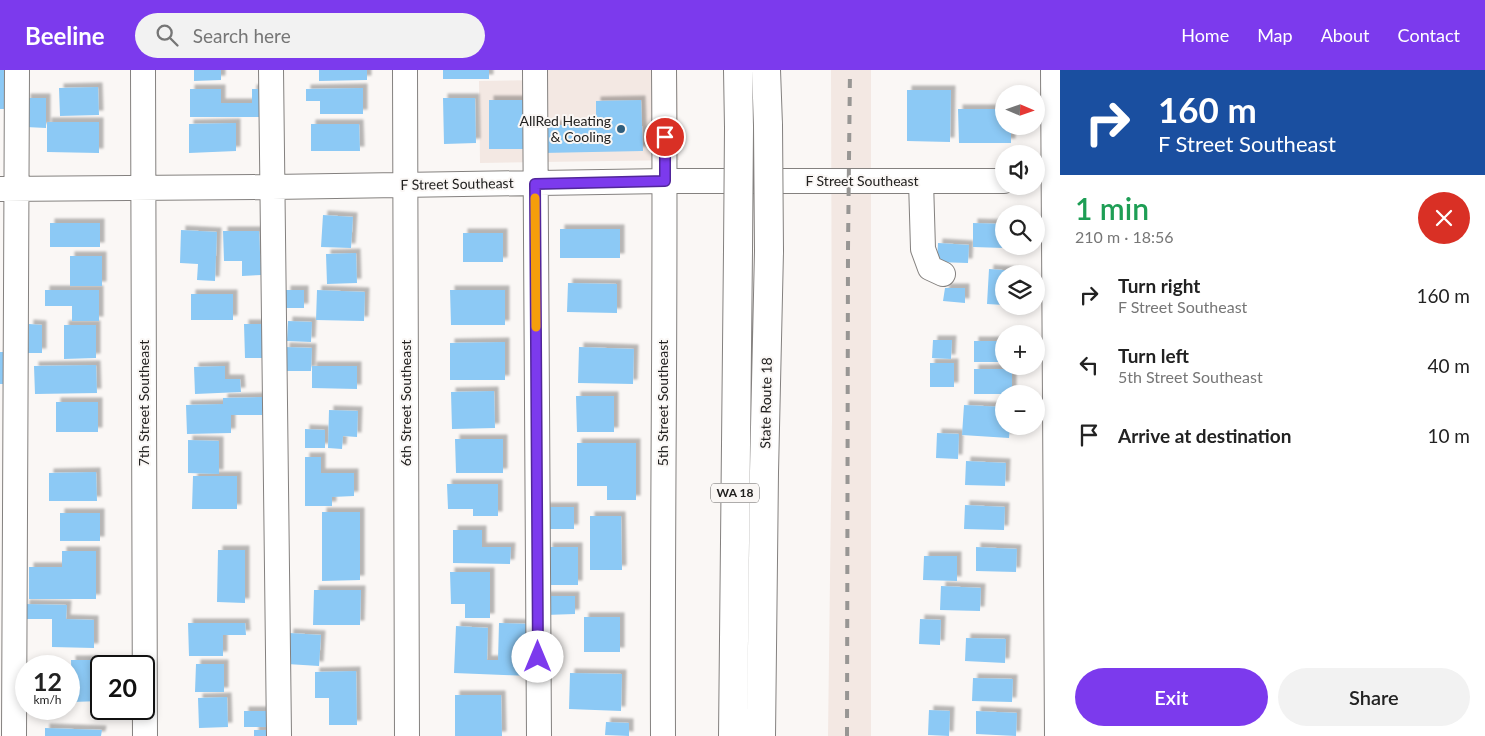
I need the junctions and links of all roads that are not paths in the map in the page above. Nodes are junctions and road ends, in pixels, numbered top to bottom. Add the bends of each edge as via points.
1 (17, 70) edge
2 (143, 70) edge
3 (271, 70) edge
4 (405, 70) edge
5 (535, 70) edge
6 (664, 70) edge
7 (766, 70) edge
8 (1053, 70) edge
9 (737, 73) edge
10 (665, 181) junction
11 (921, 181) junction
12 (995, 181) edge
13 (1050, 181) edge
14 (535, 184) junction
15 (406, 185) junction
16 (143, 187) junction
17 (272, 187) junction
18 (8, 189) edge
19 (943, 274) dead end
20 (1057, 314) edge
21 (1057, 442) edge
22 (1058, 567) edge
23 (1058, 692) edge
24 (14, 736) edge
25 (145, 736) edge
26 (279, 736) edge
27 (407, 736) edge
28 (539, 736) edge
29 (663, 736) edge
30 (734, 736) edge
31 (761, 736) edge
32 (1057, 736) edge

1 - 18 street
2 - 16 street, 7th Street Southeast
3 - 17 street
4 - 15 street, 6th Street Southeast
5 - 14 street
6 - 10 street, 5th Street Southeast
7 - 31 highway, State Route 18 / WA 18, bridge via 769,251
8 - 13 street
9 - 30 highway, WA 18, bridge
10 - 11 street, F Street Southeast
10 - 14 street, F Street Southeast
10 - 29 street, 5th Street Southeast
11 - 12 street, F Street Southeast
11 - 19 street via 923,249 930,268
13 - 20 street
14 - 15 street, F Street Southeast
14 - 28 street
15 - 17 street, F Street Southeast
15 - 27 street, 6th Street Southeast
16 - 17 street, F Street Southeast
16 - 18 street, F Street Southeast
16 - 25 street, 7th Street Southeast
17 - 26 street
18 - 24 street
20 - 21 street
21 - 22 street
22 - 23 street
23 - 32 street

